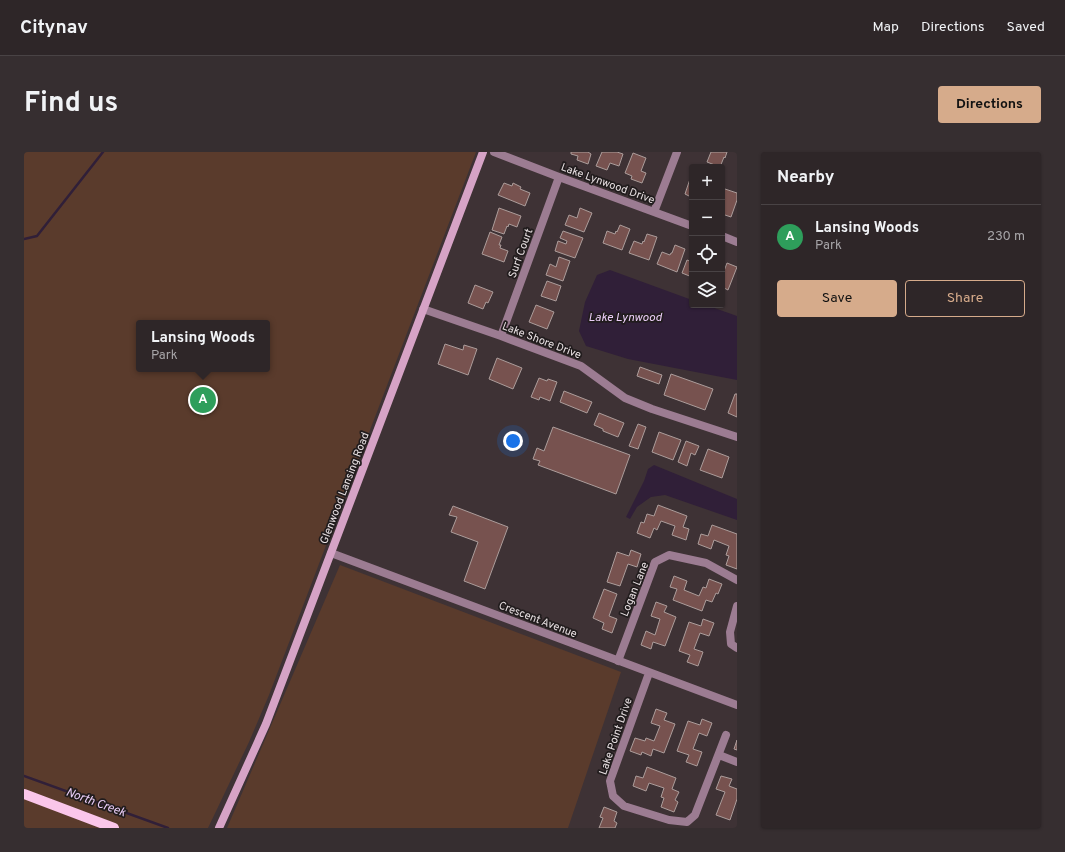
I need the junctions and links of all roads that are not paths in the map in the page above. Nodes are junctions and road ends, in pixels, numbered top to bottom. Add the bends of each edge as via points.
1 (483, 152) edge
2 (494, 152) edge
3 (677, 152) edge
4 (559, 177) junction
5 (654, 212) junction
6 (689, 225) edge
7 (725, 237) edge
8 (737, 242) edge
9 (423, 309) junction
10 (501, 336) junction
11 (737, 437) edge
12 (331, 553) junction
13 (737, 580) edge
14 (737, 606) edge
15 (737, 648) edge
16 (618, 661) junction
17 (649, 673) junction
18 (737, 705) edge
19 (726, 735) dead end
20 (719, 755) junction
21 (737, 762) edge
22 (24, 794) edge
23 (114, 828) edge
24 (219, 828) edge

1 - 9 main road, Glenwood Lansing Road
2 - 4 street, Lake Lynwood Drive
3 - 5 street
4 - 5 street, Lake Lynwood Drive
4 - 10 street, Surf Court
5 - 6 street, Lake Lynwood Drive
7 - 8 street
9 - 10 street, Lake Shore Drive
9 - 12 main road, Glenwood Lansing Road
10 - 11 street, Lake Shore Drive via 581,366 625,398
12 - 16 street, Crescent Avenue
12 - 24 main road, Glenwood Lansing Road via 266,724
13 - 16 street, Logan Lane via 706,564 669,555 655,562
14 - 15 street via 730,632 731,644
16 - 17 street, Crescent Avenue
17 - 18 street, Crescent Avenue
17 - 20 street, Lake Point Drive via 610,781 614,796 624,806 669,820 687,822 695,815
19 - 20 street, Lake Point Drive
20 - 21 street
22 - 23 main road

